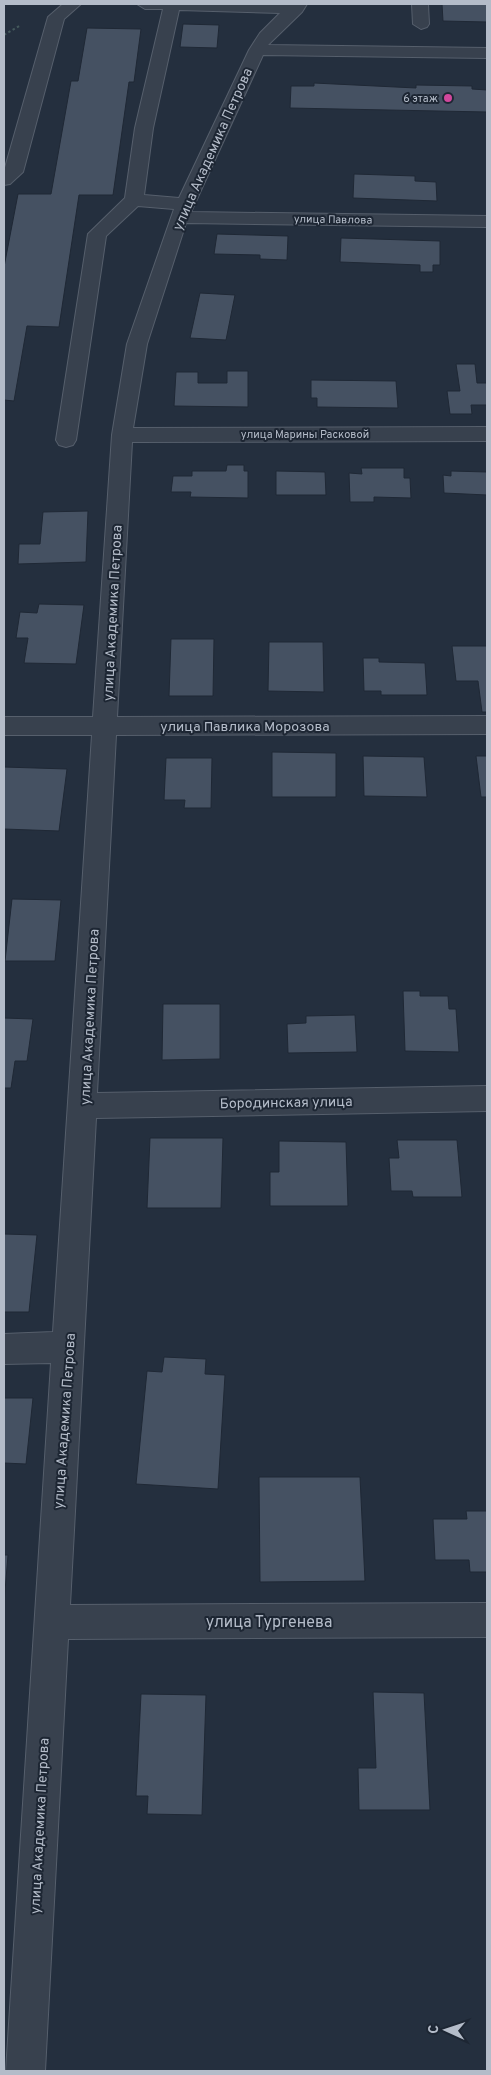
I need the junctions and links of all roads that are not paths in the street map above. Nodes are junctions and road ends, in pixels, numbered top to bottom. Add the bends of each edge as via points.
1 (73, 4) edge
2 (145, 4) edge
3 (179, 4) edge
4 (420, 4) edge
5 (297, 6) edge
6 (420, 24) dead end
7 (257, 50) junction
8 (487, 53) edge
9 (4, 180) edge
10 (134, 200) junction
11 (182, 210) junction
12 (487, 222) edge
13 (487, 434) edge
14 (122, 435) junction
15 (66, 440) dead end
16 (487, 725) edge
17 (4, 726) edge
18 (106, 727) junction
19 (487, 1098) edge
20 (84, 1106) junction
21 (68, 1347) junction
22 (4, 1349) edge
23 (487, 1620) edge
24 (51, 1622) junction
25 (25, 2071) edge

1 - 9 street via 56,18 14,172
2 - 3 street
3 - 5 street
3 - 10 street via 144,128
4 - 6 street
5 - 7 street, улица Академика Петрова via 266,36
7 - 8 street
7 - 11 street, улица Академика Петрова
10 - 11 street, улица Павлова
10 - 15 street via 97,234
11 - 12 street, улица Павлова
11 - 14 street, улица Академика Петрова via 137,344
13 - 14 street, улица Марины Расковой
14 - 18 street, улица Академика Петрова
16 - 18 street, улица Павлика Морозова
17 - 18 street, улица Павлика Морозова
18 - 20 street, улица Академика Петрова
19 - 20 street, Бородинская улица
20 - 21 street, улица Академика Петрова
21 - 22 street
21 - 24 street, улица Академика Петрова
23 - 24 street, улица Тургенева
24 - 25 street, улица Академика Петрова

